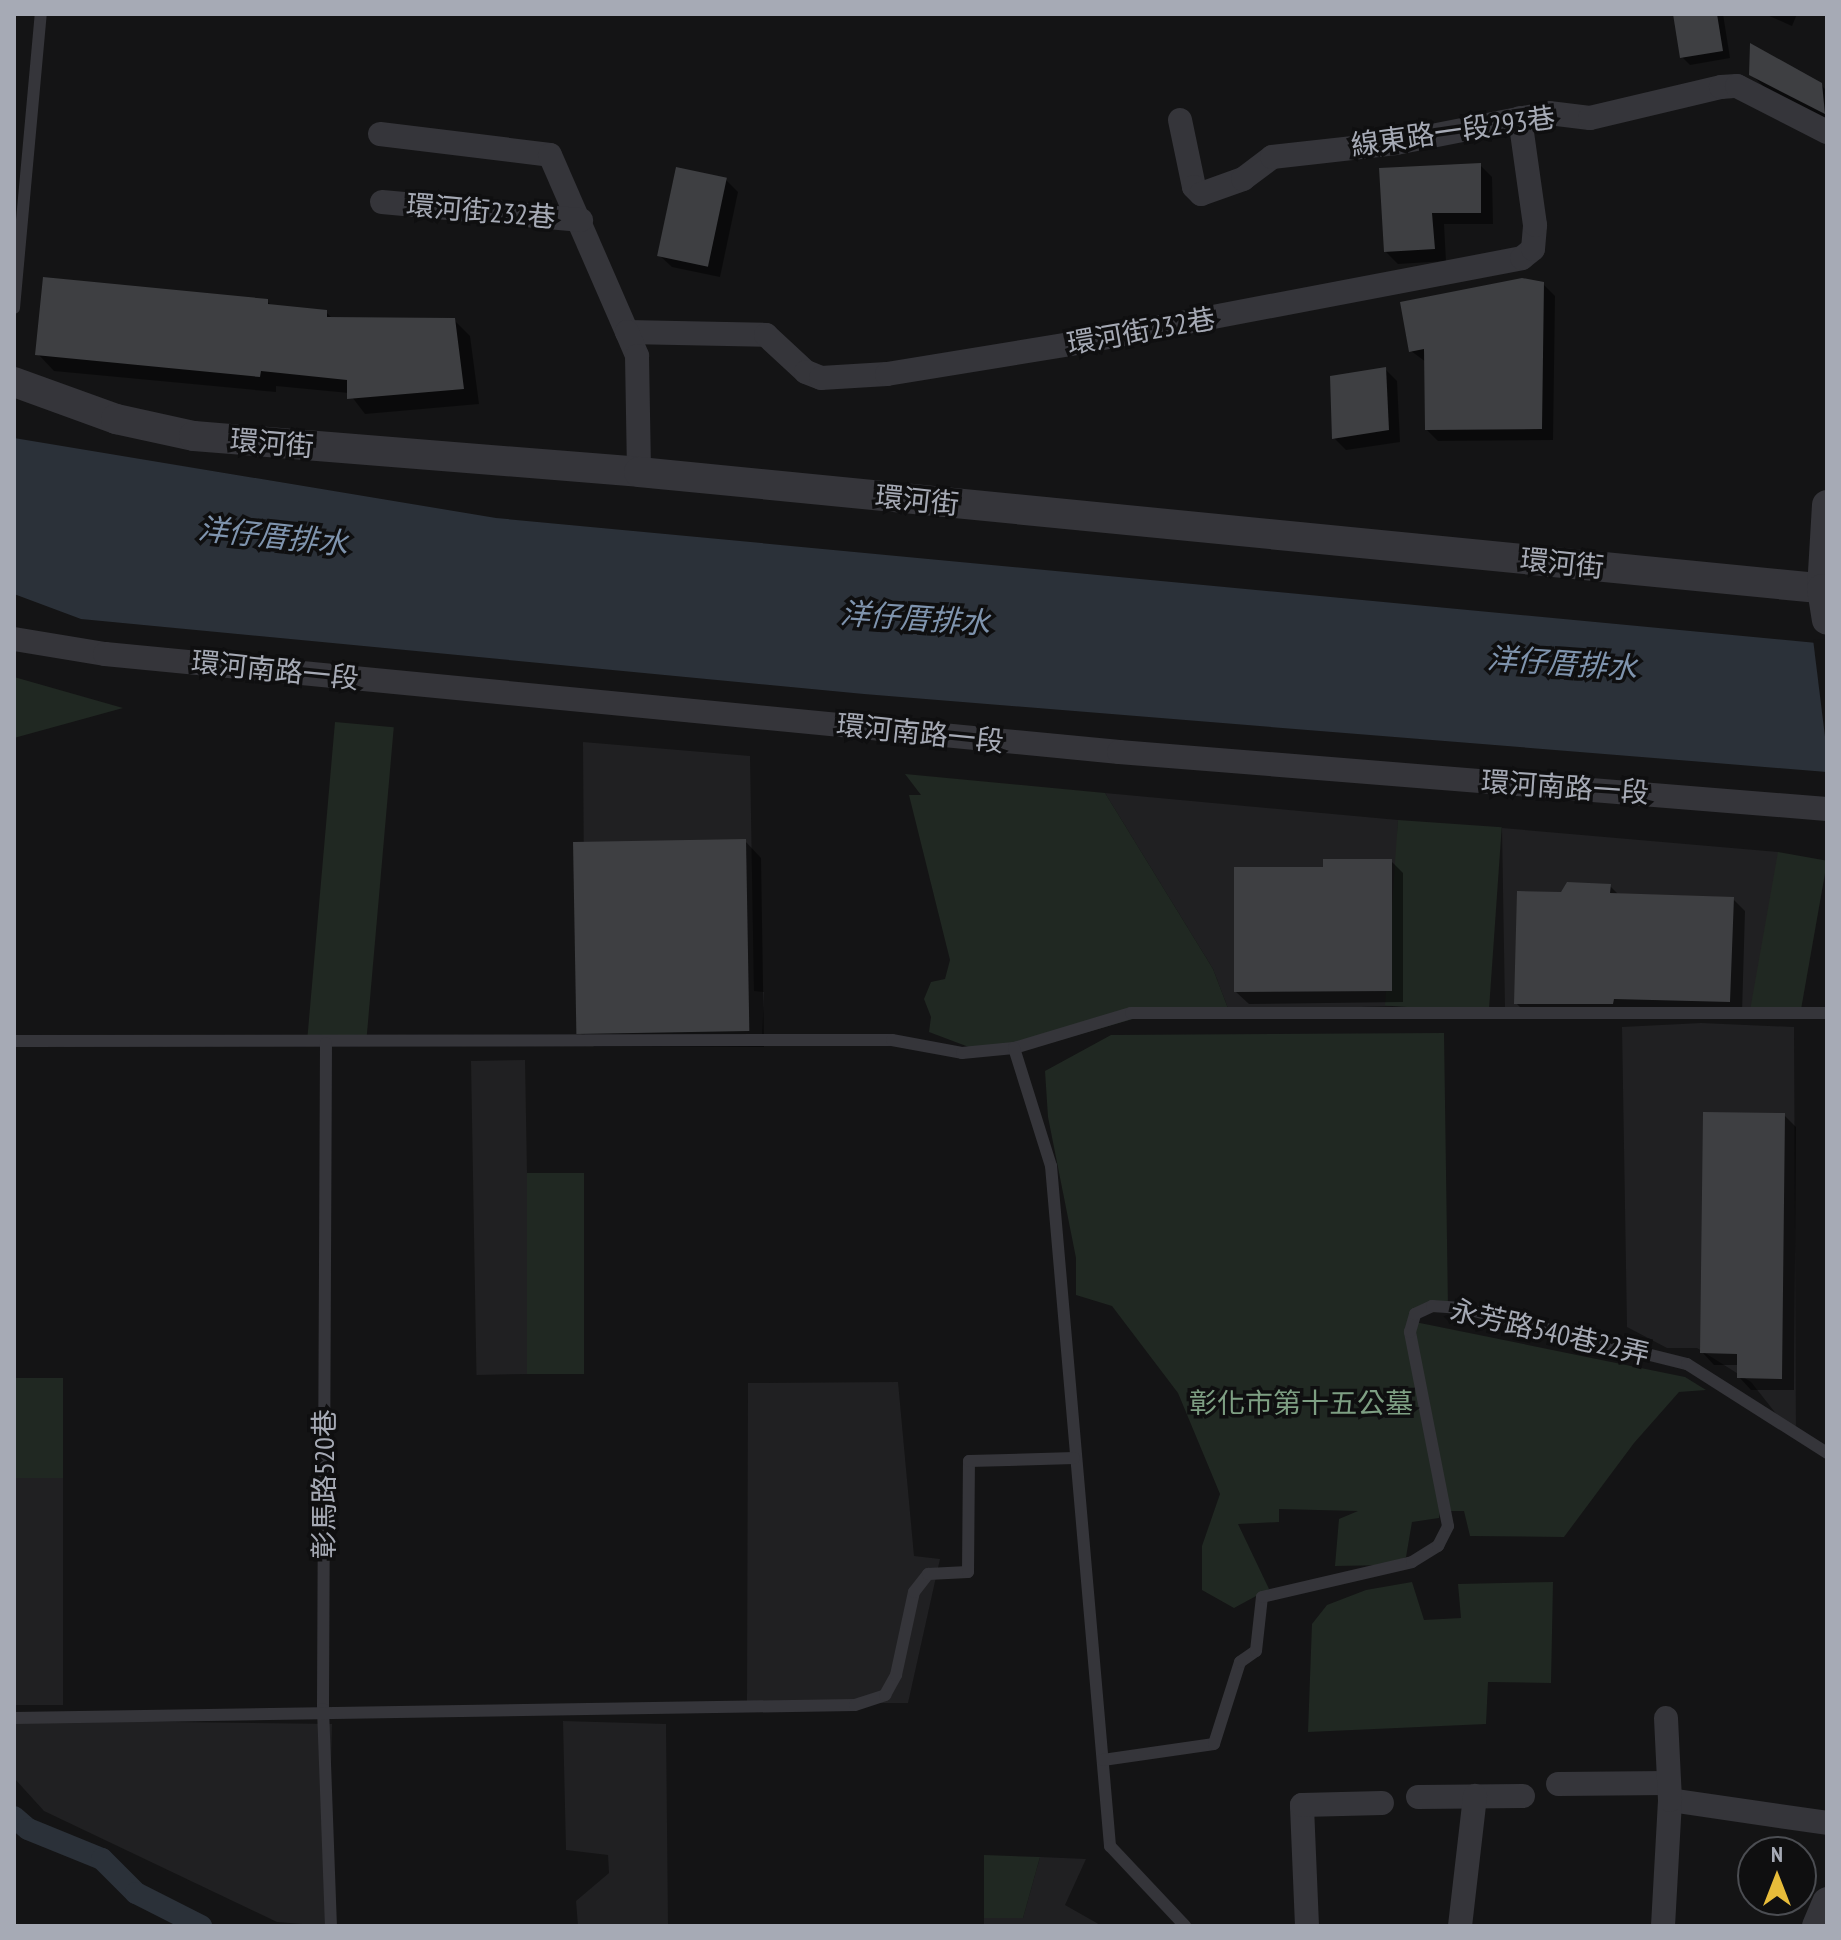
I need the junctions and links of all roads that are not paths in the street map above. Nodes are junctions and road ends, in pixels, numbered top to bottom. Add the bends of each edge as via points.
1 (41, 14) edge
2 (1520, 118) junction
3 (1180, 120) dead end
4 (1827, 132) edge
5 (380, 134) dead end
6 (382, 202) dead end
7 (581, 220) junction
8 (14, 308) edge
9 (627, 332) junction
10 (14, 382) edge
11 (639, 472) junction
12 (1827, 505) edge
13 (1824, 589) edge
14 (1827, 620) edge
15 (14, 639) edge
16 (1827, 809) edge
17 (1827, 1013) edge
18 (14, 1041) edge
19 (326, 1043) junction
20 (1014, 1048) junction
21 (1827, 1453) edge
22 (1074, 1458) junction
23 (323, 1709) junction
24 (14, 1718) edge
25 (1666, 1718) dead end
26 (1103, 1760) junction
27 (1558, 1784) dead end
28 (1669, 1791) junction
29 (1475, 1796) junction
30 (1523, 1796) dead end
31 (1418, 1797) dead end
32 (1382, 1803) dead end
33 (1827, 1823) edge
34 (1827, 1902) edge
35 (331, 1926) edge
36 (1185, 1926) edge
37 (1307, 1926) edge
38 (1460, 1926) edge
39 (1663, 1926) edge
40 (1817, 1926) edge

1 - 8 lane
2 - 3 street, 線東路一段293巷 via 1396,143 1272,157 1243,179 1201,194 1194,187
2 - 4 street, 線東路一段293巷 via 1549,113 1590,118 1737,86
2 - 9 street, 環河街232巷 via 1532,190 1533,249 1504,265 887,374 821,378 806,372 766,335
5 - 7 street, 環河街232巷 via 550,155
6 - 7 street, 環河街232巷
7 - 9 street, 環河街232巷
9 - 11 street, 環河街232巷 via 637,356
10 - 11 street, 環河街 via 116,419 194,436
11 - 13 street, 環河街
12 - 13 street
13 - 14 street
15 - 16 street, 環河南路一段 via 105,654 1119,752
17 - 20 lane via 1131,1013
18 - 19 lane
19 - 20 lane via 892,1040 962,1053
19 - 23 lane, 彰馬路520巷
20 - 22 lane via 1051,1166
21 - 26 lane, 永芳路540巷22弄 via 1687,1364 1462,1308 1432,1306 1415,1314 1410,1332 1448,1526 1438,1546 1412,1562 1262,1597 1256,1651 1240,1662 1214,1744
22 - 23 lane via 969,1461 968,1572 928,1574 914,1592 896,1675 885,1695 855,1705
22 - 26 lane
23 - 24 lane
23 - 35 lane, 彰馬路520巷
25 - 28 street
26 - 36 lane via 1110,1846
27 - 28 street
28 - 33 street
28 - 39 street
29 - 30 street
29 - 31 street
29 - 38 street
32 - 37 street via 1302,1805
34 - 40 street

